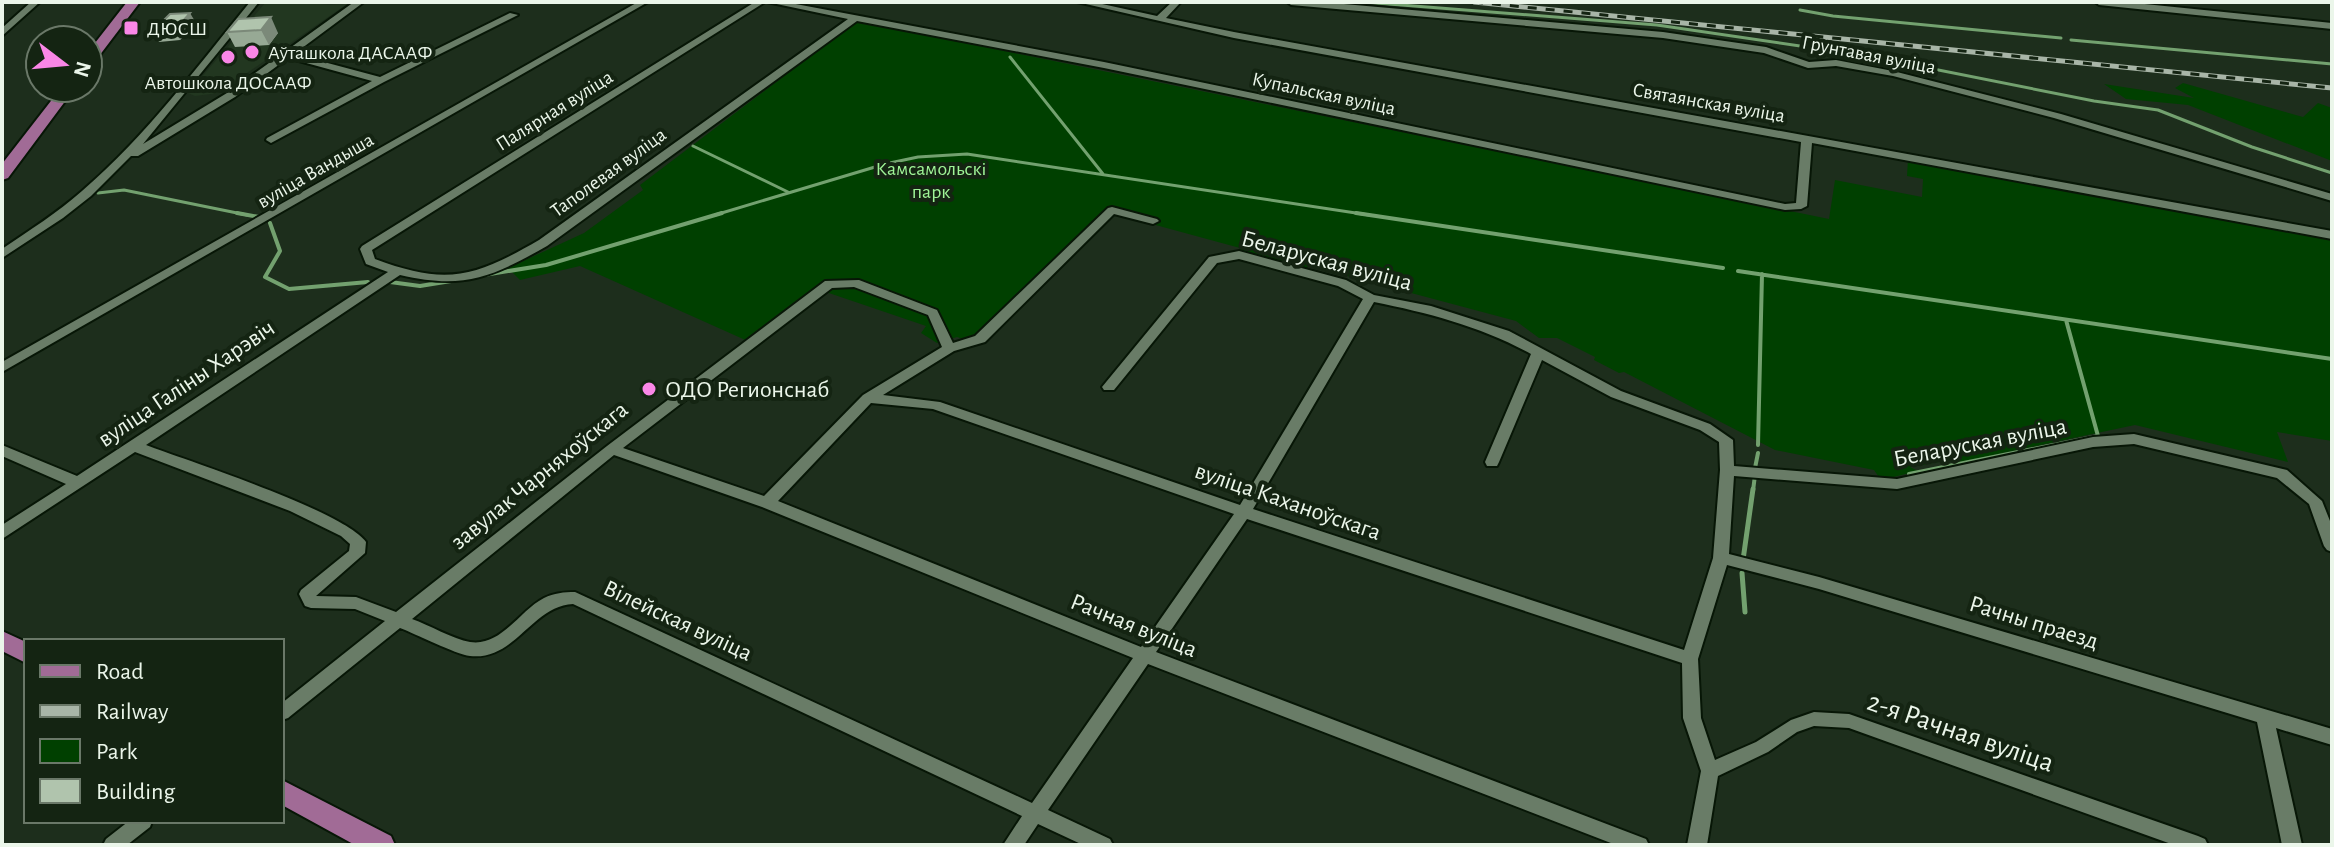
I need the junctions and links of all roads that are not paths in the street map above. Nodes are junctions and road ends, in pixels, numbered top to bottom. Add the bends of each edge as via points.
1 (36, 2) edge
2 (134, 2) edge
3 (255, 2) edge
4 (360, 2) edge
5 (644, 2) edge
6 (761, 2) edge
7 (771, 2) edge
8 (1081, 2) edge
9 (1177, 2) edge
10 (1291, 2) edge
11 (2099, 2) edge
12 (513, 15) dead end
13 (854, 19) junction
14 (1159, 19) junction
15 (2332, 26) edge
16 (2, 33) edge
17 (104, 40) edge
18 (286, 55) junction
19 (381, 80) junction
20 (56, 104) edge
21 (1807, 138) junction
22 (142, 139) junction
23 (159, 140) junction
24 (271, 140) dead end
25 (117, 165) junction
26 (2, 175) edge
27 (2332, 198) edge
28 (1153, 221) dead end
29 (2332, 235) edge
30 (2, 254) edge
31 (396, 272) junction
32 (1370, 298) junction
33 (949, 348) junction
34 (1538, 353) junction
35 (2, 368) edge
36 (1109, 387) dead end
37 (868, 398) junction
38 (135, 446) junction
39 (612, 449) junction
40 (2, 450) edge
41 (1492, 462) dead end
42 (1727, 470) junction
43 (78, 483) junction
44 (767, 503) junction
45 (1244, 512) junction
46 (2, 533) edge
47 (2332, 546) edge
48 (1721, 558) junction
49 (399, 621) junction
50 (2, 640) edge
51 (24, 652) edge
52 (1144, 655) junction
53 (1690, 659) junction
54 (284, 711) edge
55 (2265, 716) junction
56 (2332, 737) edge
57 (1710, 771) junction
58 (284, 793) edge
59 (1034, 814) junction
60 (140, 823) edge
61 (113, 845) edge
62 (381, 845) edge
63 (1013, 845) edge
64 (1103, 845) edge
65 (1639, 845) edge
66 (1697, 845) edge
67 (2198, 845) edge
68 (2292, 845) edge

1 - 16 street
2 - 17 main road
3 - 22 street
4 - 18 street
5 - 35 street, вуліца Вандыша
6 - 31 street, Палярная вуліца via 366,249 370,261
7 - 13 street, Купальская вуліца
8 - 14 street, Святаянская вуліца
9 - 14 street
10 - 27 street, Грунтавая вуліца via 1663,35 1766,50 1808,65 1823,60 1864,67 2100,128
11 - 15 street
12 - 19 street
13 - 21 street, Купальская вуліца via 1104,65 1785,207 1801,206
13 - 31 street, Таполевая вуліца via 543,243 491,272 447,278
14 - 21 street, Святаянская вуліца
18 - 19 street
18 - 23 street
19 - 24 street
20 - 26 main road
21 - 29 street, Святаянская вуліца
22 - 23 street
22 - 25 street
23 - 25 street
25 - 30 street via 59,216
28 - 33 street via 1112,210 980,339
31 - 38 street, вуліца Галіны Харэвіч
32 - 34 street, Беларуская вуліца via 1489,329
32 - 36 street, Беларуская вуліца via 1342,283 1227,255 1213,260
32 - 45 street
33 - 37 street
33 - 39 street, завулак Чарняхоўскага via 933,313 855,283 829,284
34 - 41 street
34 - 42 street, Беларуская вуліца via 1616,394 1705,427 1726,440
37 - 44 street
37 - 45 street, вуліца Каханоўскага via 935,405
38 - 43 street, вуліца Галіны Харэвіч
38 - 49 street, Вілейская вуліца via 346,532 358,542 357,553 307,594 311,602 356,603
39 - 44 street, Рачная вуліца
39 - 49 street, завулак Чарняхоўскага
40 - 43 street
42 - 47 street, Беларуская вуліца via 1897,484 2093,442 2134,439 2282,474 2315,501
42 - 48 street
43 - 46 street, вуліца Галіны Харэвіч
44 - 52 street, Рачная вуліца
45 - 52 street
45 - 53 street, вуліца Каханоўскага
48 - 53 street
48 - 55 street, Рачны праезд
49 - 54 street, завулак Чарняхоўскага
49 - 59 street, Вілейская вуліца via 470,649 489,648 544,605 575,598
50 - 51 main road
52 - 59 street
52 - 65 street, Рачная вуліца
53 - 57 street via 1692,718
55 - 56 street, Рачны праезд
55 - 68 street
57 - 66 street
57 - 67 street, 2-я Рачная вуліца via 1791,727 1814,719 1849,721
58 - 62 main road
59 - 63 street
59 - 64 street, Вілейская вуліца
60 - 61 street

